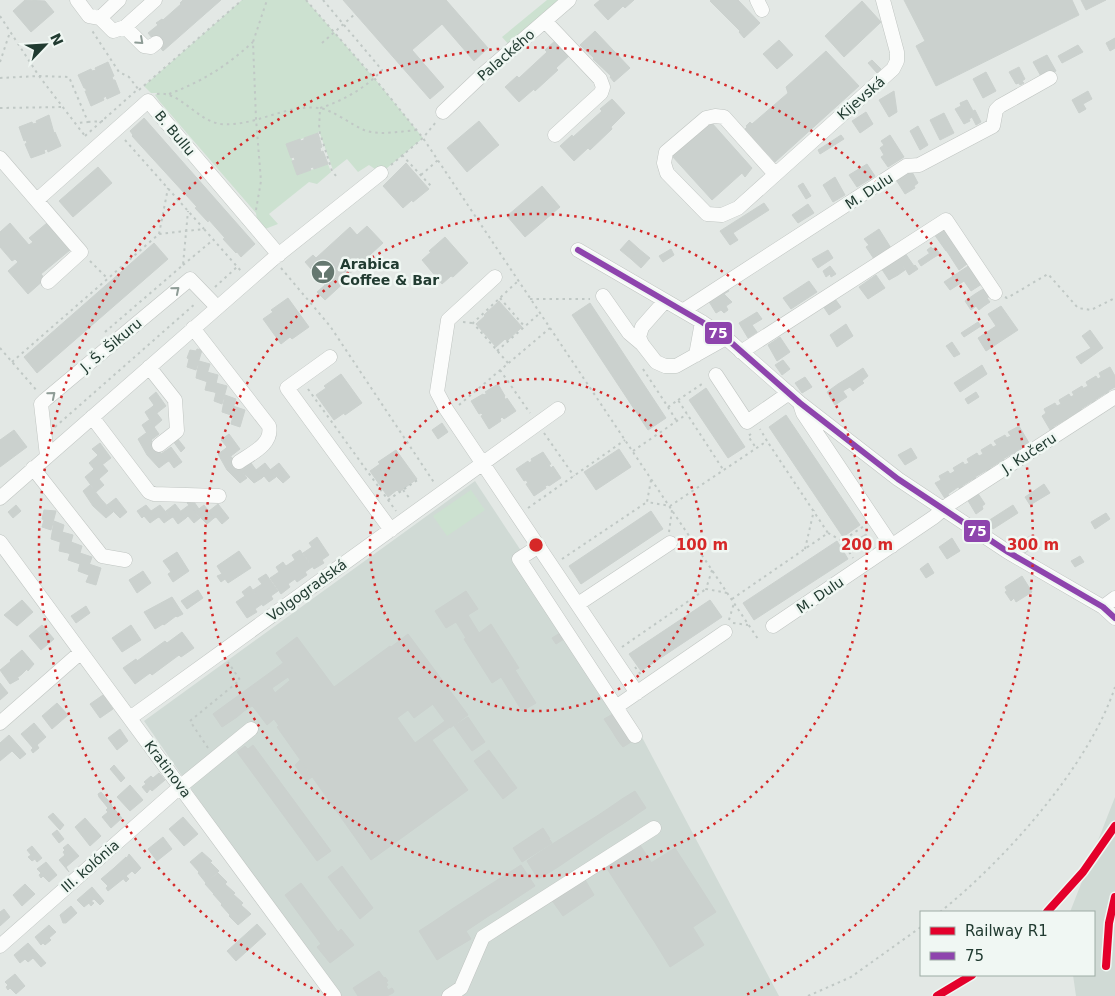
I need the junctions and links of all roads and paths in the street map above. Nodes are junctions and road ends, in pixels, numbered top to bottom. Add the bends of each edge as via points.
1 (76, 0) edge
2 (119, 0) edge
3 (155, 0) edge
4 (242, 0) edge
5 (267, 0) edge
6 (323, 0) edge
7 (569, 0) edge
8 (883, 0) edge
9 (308, 1) edge
10 (355, 14) dead end
11 (0, 16) edge
12 (95, 17) junction
13 (545, 21) junction
14 (344, 24) junction
15 (125, 27) junction
16 (10, 32) junction
17 (334, 33) junction
18 (253, 42) junction
19 (156, 43) dead end
20 (322, 43) dead end
21 (0, 62) edge
22 (39, 76) junction
23 (0, 78) edge
24 (374, 78) junction
25 (1050, 78) dead end
26 (138, 89) junction
27 (170, 94) junction
28 (146, 99) junction
29 (64, 107) junction
30 (0, 108) edge
31 (320, 108) junction
32 (443, 112) joint
33 (256, 119) junction
34 (103, 121) junction
35 (88, 122) junction
36 (75, 123) junction
37 (116, 130) junction
38 (418, 130) junction
39 (555, 135) dead end
40 (85, 136) junction
41 (423, 138) junction
42 (94, 148) junction
43 (402, 155) junction
44 (0, 158) edge
45 (438, 160) junction
46 (382, 174) joint
47 (775, 174) junction
48 (420, 175) junction
49 (336, 176) dead end
50 (431, 186) dead end
51 (168, 188) junction
52 (37, 200) junction
53 (188, 210) junction
54 (251, 224) junction
55 (204, 229) junction
56 (186, 231) junction
57 (159, 234) junction
58 (214, 240) junction
59 (80, 250) junction
60 (578, 250) dead end
61 (276, 257) junction
62 (183, 265) junction
63 (237, 267) junction
64 (495, 277) dead end
65 (108, 279) junction
66 (249, 280) junction
67 (518, 281) junction
68 (48, 282) dead end
69 (995, 292) joint
70 (206, 295) junction
71 (599, 296) joint
72 (500, 298) junction
73 (530, 298) junction
74 (1115, 298) edge
75 (665, 300) junction
76 (217, 307) junction
77 (684, 310) junction
78 (540, 313) junction
79 (702, 322) junction
80 (525, 327) junction
81 (193, 328) junction
82 (550, 328) junction
83 (103, 334) dead end
84 (726, 338) junction
85 (642, 344) junction
86 (0, 348) edge
87 (497, 351) junction
88 (741, 352) junction
89 (696, 355) junction
90 (330, 357) dead end
91 (12, 362) junction
92 (508, 363) junction
93 (149, 367) junction
94 (643, 369) dead end
95 (716, 375) joint
96 (300, 378) junction
97 (789, 393) junction
98 (1115, 397) edge
99 (45, 400) junction
100 (678, 400) junction
101 (800, 403) junction
102 (459, 404) dead end
103 (668, 407) junction
104 (558, 409) dead end
105 (686, 414) junction
106 (92, 417) junction
107 (677, 421) junction
108 (767, 424) dead end
109 (754, 432) dead end
110 (44, 437) junction
111 (625, 440) junction
112 (767, 441) junction
113 (159, 446) dead end
114 (756, 449) junction
115 (633, 451) junction
116 (47, 456) junction
117 (239, 462) dead end
118 (483, 463) junction
119 (33, 468) junction
120 (724, 471) junction
121 (651, 478) junction
122 (419, 479) dead end
123 (441, 493) junction
124 (219, 496) dead end
125 (0, 498) edge
126 (388, 500) junction
127 (647, 502) junction
128 (670, 506) junction
129 (528, 508) dead end
130 (672, 510) junction
131 (814, 510) junction
132 (944, 510) junction
133 (403, 521) junction
134 (876, 521) junction
135 (391, 530) junction
136 (828, 533) junction
137 (672, 538) junction
138 (691, 539) junction
139 (842, 541) junction
140 (0, 542) edge
141 (539, 546) junction
142 (892, 546) junction
143 (805, 549) junction
144 (562, 558) dead end
145 (125, 560) dead end
146 (860, 568) junction
147 (712, 570) junction
148 (706, 589) junction
149 (728, 593) junction
150 (1115, 598) edge
151 (732, 599) junction
152 (734, 603) junction
153 (578, 604) junction
154 (1103, 607) junction
155 (1115, 618) edge
156 (749, 625) junction
157 (773, 626) dead end
158 (725, 632) dead end
159 (758, 639) dead end
160 (622, 647) dead end
161 (81, 652) junction
162 (221, 652) junction
163 (1115, 687) edge
164 (637, 693) junction
165 (616, 707) junction
166 (130, 718) junction
167 (0, 723) edge
168 (251, 729) dead end
169 (635, 736) dead end
170 (215, 758) junction
171 (181, 786) junction
172 (654, 828) dead end
173 (941, 911) edge
174 (920, 929) edge
175 (0, 946) edge
176 (334, 996) edge
177 (449, 996) edge
178 (808, 996) edge

1 - 12 street
2 - 12 street
3 - 15 street
4 - 26 path
5 - 18 path
6 - 14 path
7 - 13 street, Palackého
8 - 47 street, Kijevská via 897,52 893,69
9 - 17 path
10 - 14 path
11 - 16 path
12 - 15 street via 113,31
12 - 26 path via 85,18 118,72 129,77
13 - 32 street, Palackého
13 - 39 street via 603,86 601,93
14 - 17 path
14 - 24 path via 382,70
15 -> 19 street via 144,46 151,47
16 - 21 path
16 - 22 path
17 - 20 path
17 - 24 path
18 - 27 path via 222,68
18 - 33 path
22 - 23 path
22 - 29 path
22 - 35 path via 69,77
24 - 31 path via 343,99
24 - 38 path
25 - 77 street, M. Dulu via 1000,106 993,126 919,165 906,166
26 - 28 path
26 - 34 path
27 - 28 path via 160,93
27 - 33 path via 204,119 214,122 236,123
28 - 37 street, B. Bullu
28 - 54 street, B. Bullu
29 - 30 path
29 - 36 path
31 - 33 path via 288,110
31 - 38 path via 364,130
31 - 49 path via 319,130
32 - 41 path
33 - 54 path via 261,181
34 - 35 path
34 - 40 path
35 - 36 path
36 - 40 path
37 - 42 street, B. Bullu
37 - 51 path
38 - 41 path
40 - 42 path
41 - 43 path
41 - 45 path
42 - 52 street, B. Bullu
43 - 46 path
43 - 48 path
44 - 52 street
45 - 48 path
45 - 67 path
46 - 61 street
47 - 47 street, Kijevská via 738,208 722,215 706,214 667,173 664,163 666,152 706,118 715,116 724,117
48 - 50 path
51 - 53 path
51 - 57 path
52 - 59 street
53 - 55 path
53 - 56 path
54 - 61 street, B. Bullu
55 - 56 path
55 - 58 path
56 - 57 path
56 - 62 path
57 - 65 path
58 - 62 path
58 - 63 path
59 - 65 path
59 - 68 street
60 - 75 street
61 - 66 street
61 - 123 path via 330,326
62 - 83 path
63 - 66 path
63 - 70 path
64 - 118 street via 448,320 437,392
65 - 91 path
66 - 76 street
67 - 72 path
67 - 73 path
69 - 74 path via 1007,298 1048,274 1078,308 1091,310
69 - 88 street via 946,220
70 - 76 street, J. Š. Šikuru
99 -> 70 street, J. Š. Šikuru via 190,278
70 - 110 path
71 - 73 path via 591,299
71 - 85 street
72 - 80 path
72 - 87 path via 473,323
73 - 78 path
75 - 77 street
75 - 85 street via 642,327
76 - 81 street
77 - 79 street
78 - 80 path
78 - 82 path
79 - 84 street
79 - 89 street
80 - 87 path
81 - 93 street
81 - 117 street via 269,426 268,441
82 - 92 path
82 - 111 path
84 - 88 street
84 - 89 street
85 - 89 street via 656,362 665,366 676,366
86 - 91 path
87 - 92 path
88 - 97 street
90 - 96 street
91 - 99 path
92 - 102 path
93 - 106 street
93 - 113 street via 177,404 177,431
94 - 103 path
95 - 97 street via 747,422
95 - 100 path
96 - 126 path
96 - 135 street via 287,388
97 - 101 street
98 - 132 street, J. Kučeru
99 - 110 street via 41,404
100 - 103 path
100 - 105 path
101 - 132 street via 898,479
101 - 134 street via 803,413
103 - 107 path
104 - 118 street, Volgogradská
105 - 107 path
105 - 120 path
106 - 116 street
106 - 124 street via 149,492
107 - 115 path
108 - 112 path via 759,429
109 - 114 path via 748,436
110 - 116 street
111 - 115 path
111 - 129 path
112 - 114 path
112 - 131 path
114 - 120 path
115 - 121 path
116 - 119 street
118 - 123 street, Volgogradská
118 - 141 street
119 - 125 street
119 - 145 street via 102,556
120 - 128 path
121 - 127 path
121 - 128 path
122 - 126 path
123 - 133 street, Volgogradská
126 - 133 path
127 - 128 path
127 - 144 path
128 - 130 path
130 - 137 path
130 - 138 path
131 - 136 path
131 - 143 path
132 - 142 street, M. Dulu
132 - 154 street via 1008,552
133 - 135 street, Volgogradská
134 - 139 path
134 - 142 street
135 - 162 street, Volgogradská
136 - 139 path
136 - 143 path
137 - 138 path
137 - 153 street
138 - 147 path
139 - 146 path
140 - 161 street, Kratinova
141 - 153 street
141 - 165 street via 519,559
142 - 146 street, M. Dulu
143 - 151 path
146 - 157 street, M. Dulu
147 - 148 path
147 - 149 path
148 - 149 path
148 - 160 path
149 - 151 path
150 - 154 street
151 - 152 path
152 - 156 path
152 - 156 path via 728,622
153 - 164 street
154 - 155 street
156 - 159 path
158 - 164 street
161 - 166 street, Kratinova
161 - 167 street
162 - 166 street, Volgogradská
162 - 170 path via 240,680 190,721
163 - 173 path via 1108,708 1049,801 963,894
164 - 165 street
165 - 169 street
166 - 171 street, Kratinova
168 - 170 street, III. kolónia
170 - 171 street, III. kolónia
171 - 175 street, III. kolónia
171 - 176 street, Kratinova
172 - 177 street via 483,937 461,988
174 - 178 path via 851,977

